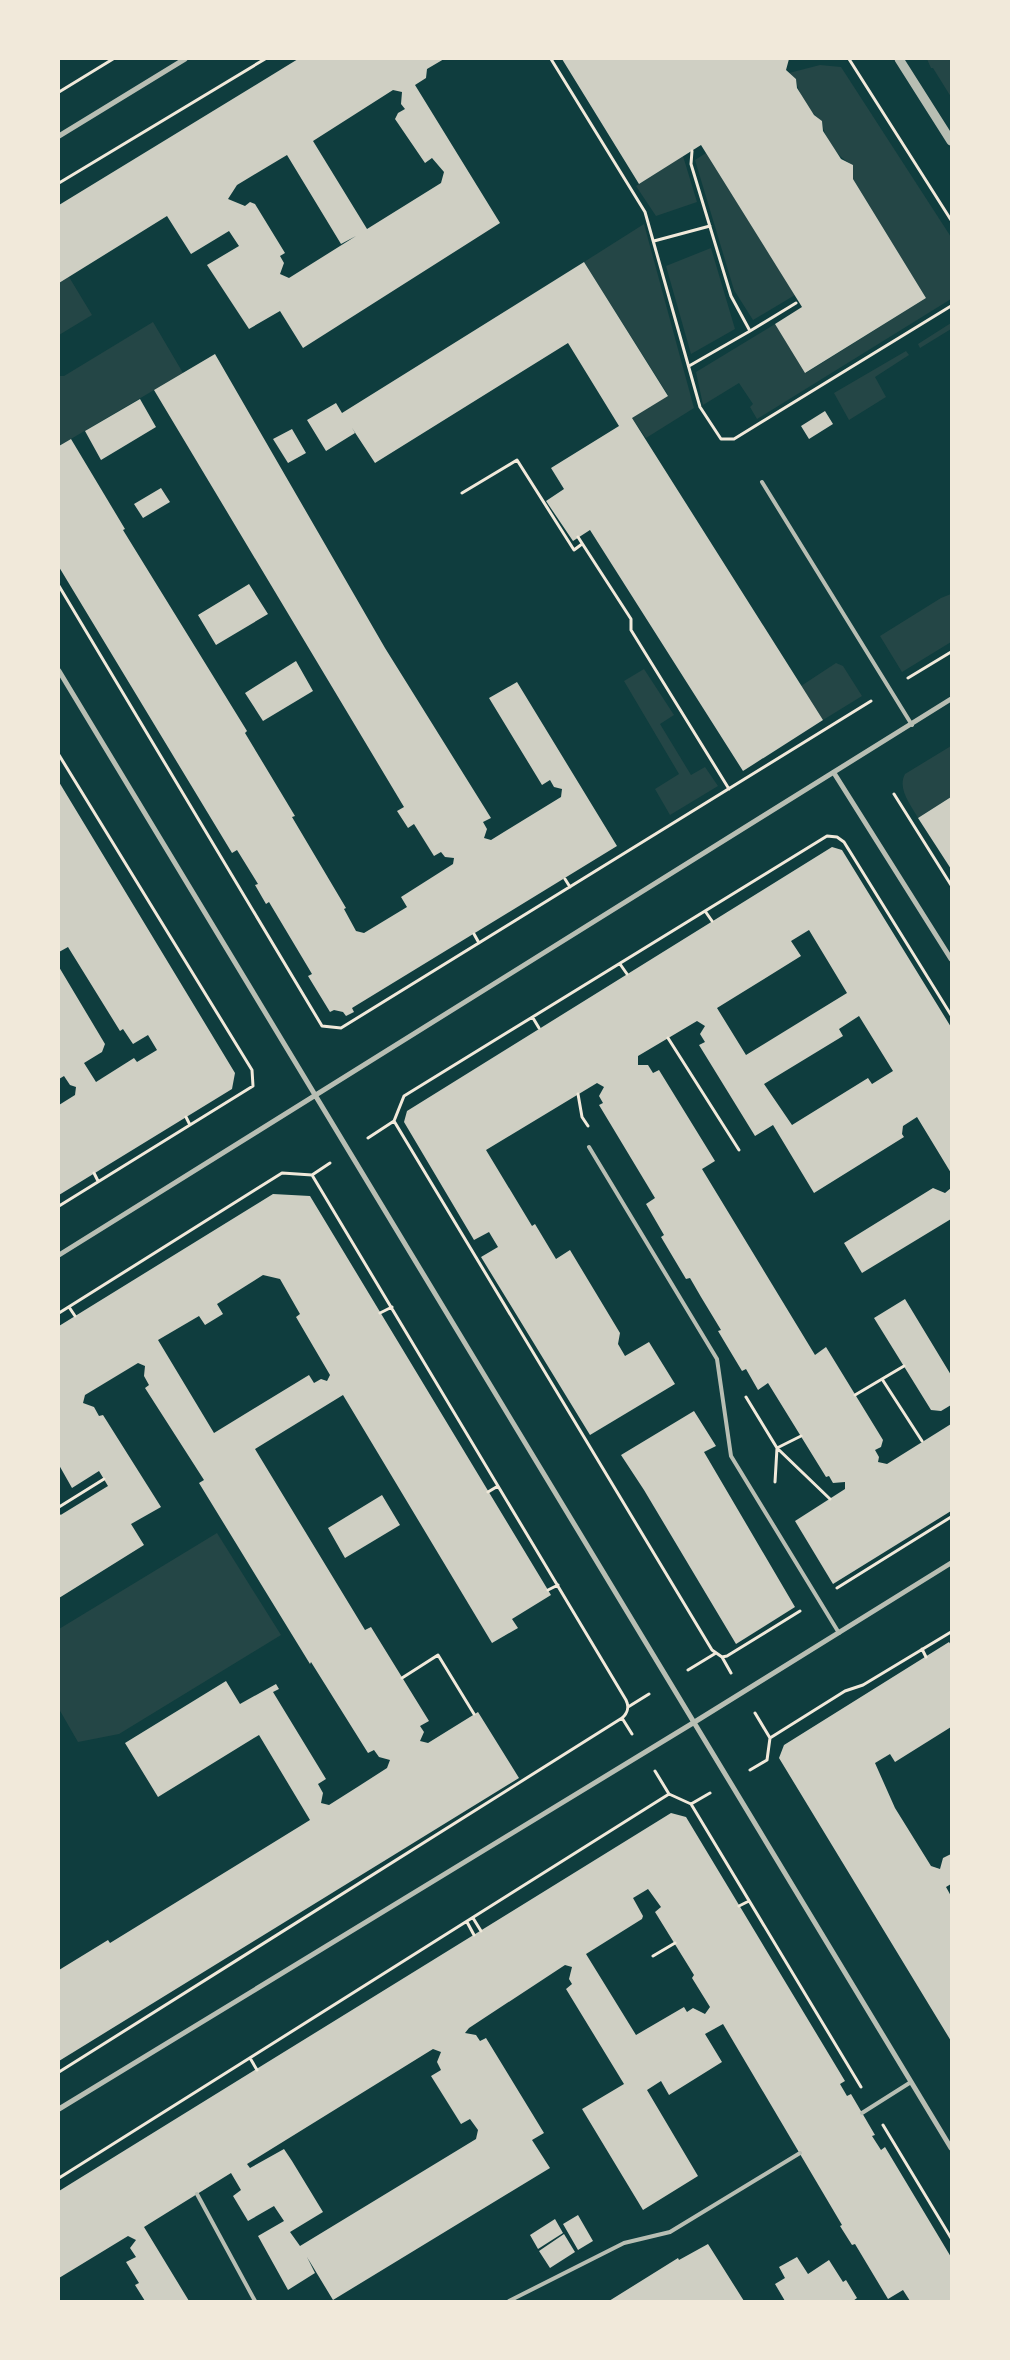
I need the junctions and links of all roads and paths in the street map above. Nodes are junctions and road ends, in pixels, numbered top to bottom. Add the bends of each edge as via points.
1 (113, 59) edge
2 (184, 59) edge
3 (265, 59) edge
4 (551, 59) edge
5 (849, 59) edge
6 (898, 59) edge
7 (59, 92) edge
8 (59, 136) edge
9 (951, 141) edge
10 (692, 151) dead end
11 (59, 183) edge
12 (951, 220) edge
13 (710, 226) junction
14 (654, 241) junction
15 (796, 303) dead end
16 (951, 306) edge
17 (750, 331) junction
18 (689, 366) junction
19 (762, 482) dead end
20 (462, 493) dead end
21 (578, 538) dead end
22 (582, 544) junction
23 (59, 586) edge
24 (951, 652) edge
25 (59, 672) edge
26 (890, 690) junction
27 (951, 699) edge
28 (912, 725) junction
29 (59, 756) edge
30 (834, 773) junction
31 (729, 789) junction
32 (894, 794) dead end
33 (565, 879) dead end
34 (951, 885) edge
35 (570, 888) junction
36 (705, 911) junction
37 (712, 922) dead end
38 (474, 934) dead end
39 (479, 943) junction
40 (951, 959) edge
41 (620, 964) junction
42 (627, 974) dead end
43 (951, 1015) edge
44 (532, 1018) junction
45 (539, 1028) dead end
46 (668, 1038) dead end
47 (315, 1096) junction
48 (186, 1117) dead end
49 (190, 1125) junction
50 (589, 1147) dead end
51 (739, 1150) dead end
52 (94, 1173) dead end
53 (98, 1182) junction
54 (59, 1206) edge
55 (59, 1255) edge
56 (69, 1307) junction
57 (392, 1307) junction
58 (59, 1313) edge
59 (380, 1313) dead end
60 (75, 1316) dead end
61 (904, 1366) dead end
62 (882, 1379) junction
63 (856, 1395) dead end
64 (801, 1436) dead end
65 (922, 1441) dead end
66 (104, 1479) dead end
67 (498, 1486) junction
68 (488, 1492) dead end
69 (830, 1499) dead end
70 (59, 1507) edge
71 (951, 1517) edge
72 (868, 1562) dead end
73 (951, 1563) edge
74 (871, 1567) junction
75 (558, 1585) junction
76 (548, 1590) dead end
77 (818, 1600) junction
78 (951, 1632) edge
79 (838, 1634) junction
80 (922, 1650) junction
81 (926, 1657) dead end
82 (402, 1678) dead end
83 (474, 1714) dead end
84 (693, 1723) junction
85 (729, 1782) junction
86 (691, 1804) junction
87 (400, 1851) dead end
88 (402, 1856) junction
89 (749, 1901) junction
90 (739, 1906) dead end
91 (473, 1918) junction
92 (467, 1922) junction
93 (481, 1931) dead end
94 (474, 1935) dead end
95 (675, 1943) dead end
96 (653, 1956) dead end
97 (250, 2058) junction
98 (257, 2070) dead end
99 (59, 2072) edge
100 (911, 2082) junction
101 (872, 2106) junction
102 (59, 2110) edge
103 (862, 2113) dead end
104 (951, 2148) edge
105 (800, 2153) dead end
106 (59, 2178) edge
107 (197, 2194) dead end
108 (951, 2238) edge
109 (255, 2301) edge
110 (510, 2301) edge

1 - 7 path
2 - 8 street
3 - 11 path
4 - 14 path via 646,212
5 - 12 path
6 - 9 street
10 - 13 path via 691,164
13 - 14 path
13 - 17 path via 731,296
14 - 18 path
15 - 17 path
16 - 18 path via 734,440 721,439 715,433 700,407
17 - 18 path
19 - 26 lane
20 - 22 path via 517,460 574,550
21 - 22 path
22 - 31 path via 631,619 631,630
23 - 39 path via 322,1026 341,1028
24 - 26 path
25 - 47 street
26 - 28 lane
26 - 31 path
27 - 28 street
28 - 30 street
29 - 49 path via 252,1070 253,1086
30 - 40 street
30 - 47 street
31 - 35 path
32 - 34 path
33 - 35 path
35 - 39 path
36 - 37 path
36 - 41 path
36 - 43 path via 827,836 837,837 844,842
38 - 39 path
41 - 42 path
41 - 44 path
44 - 45 path
44 - 77 path via 404,1096 394,1121 712,1650 722,1657 727,1656
46 - 51 path
47 - 55 street
47 - 84 street
48 - 49 path
49 - 53 path
50 - 77 lane via 717,1359 731,1456
52 - 53 path
53 - 54 path
56 - 57 path via 282,1173 312,1175
56 - 58 path
56 - 60 path
57 - 59 path
57 - 67 path
61 - 62 path
62 - 63 path
62 - 65 path
64 - 69 path via 776,1448
66 - 70 path
67 - 68 path
67 - 75 path
71 - 74 path
72 - 74 path
73 - 79 street
74 - 77 path
75 - 76 path
75 - 88 path via 628,1707 622,1718
77 - 79 lane
78 - 80 path
79 - 84 street
80 - 81 path
80 - 85 path via 863,1686 845,1691 770,1738 767,1760
82 - 83 path via 438,1655
84 - 85 street
84 - 102 street
85 - 86 path
85 - 100 street
86 - 89 path
86 - 91 path via 669,1794
87 - 88 path
88 - 99 path
89 - 90 path
89 - 101 path
91 - 92 path
91 - 93 path
92 - 94 path
92 - 97 path
95 - 96 path
97 - 98 path
97 - 106 path
100 - 101 lane
100 - 104 street
101 - 103 lane
101 - 108 path
105 - 110 lane via 670,2232 624,2243
107 - 109 lane

